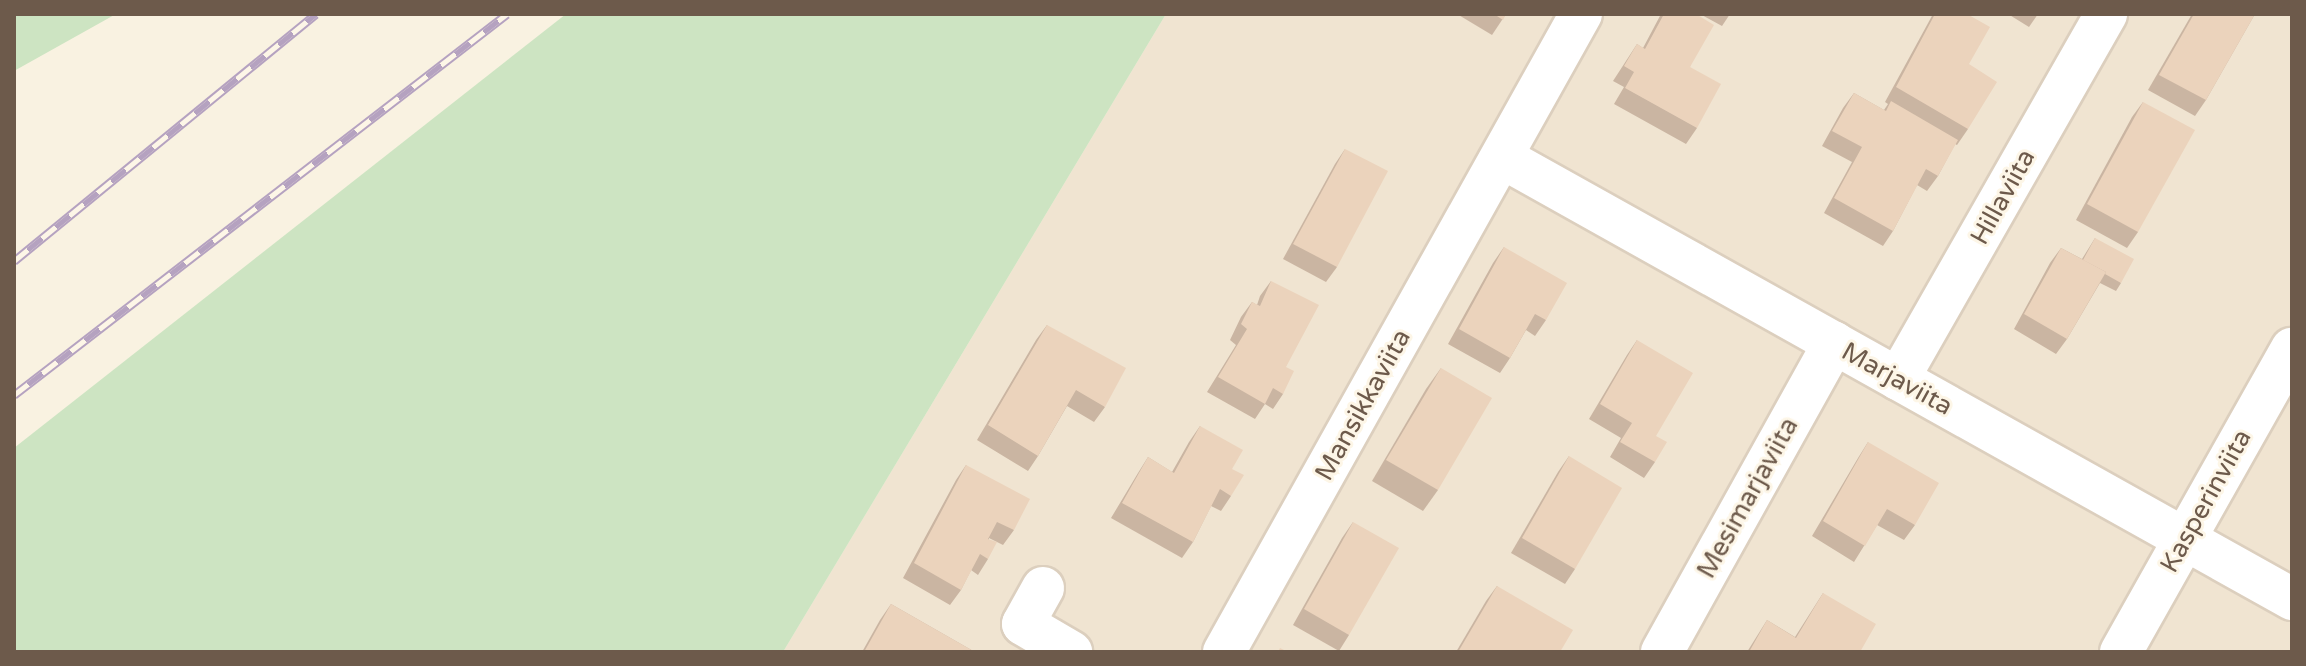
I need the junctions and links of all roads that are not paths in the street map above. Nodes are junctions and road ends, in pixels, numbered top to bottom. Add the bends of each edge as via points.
1 (1581, 14) edge
2 (2106, 14) edge
3 (1503, 158) junction
4 (1834, 343) junction
5 (2292, 349) edge
6 (1898, 379) junction
7 (2185, 539) junction
8 (1043, 588) dead end
9 (2292, 599) edge
10 (1071, 652) edge
11 (1224, 652) edge
12 (1662, 652) edge
13 (2121, 652) edge

1 - 3 street, Mansikkaviita
2 - 6 street, Hillaviita
3 - 4 street, Marjaviita
3 - 11 street, Mansikkaviita
4 - 6 street, Marjaviita
4 - 12 street, Mesimarjaviita
5 - 7 street, Kasperinviita
6 - 7 street, Marjaviita
7 - 9 street, Marjaviita
7 - 13 street, Kasperinviita
8 - 10 street via 1023,624

